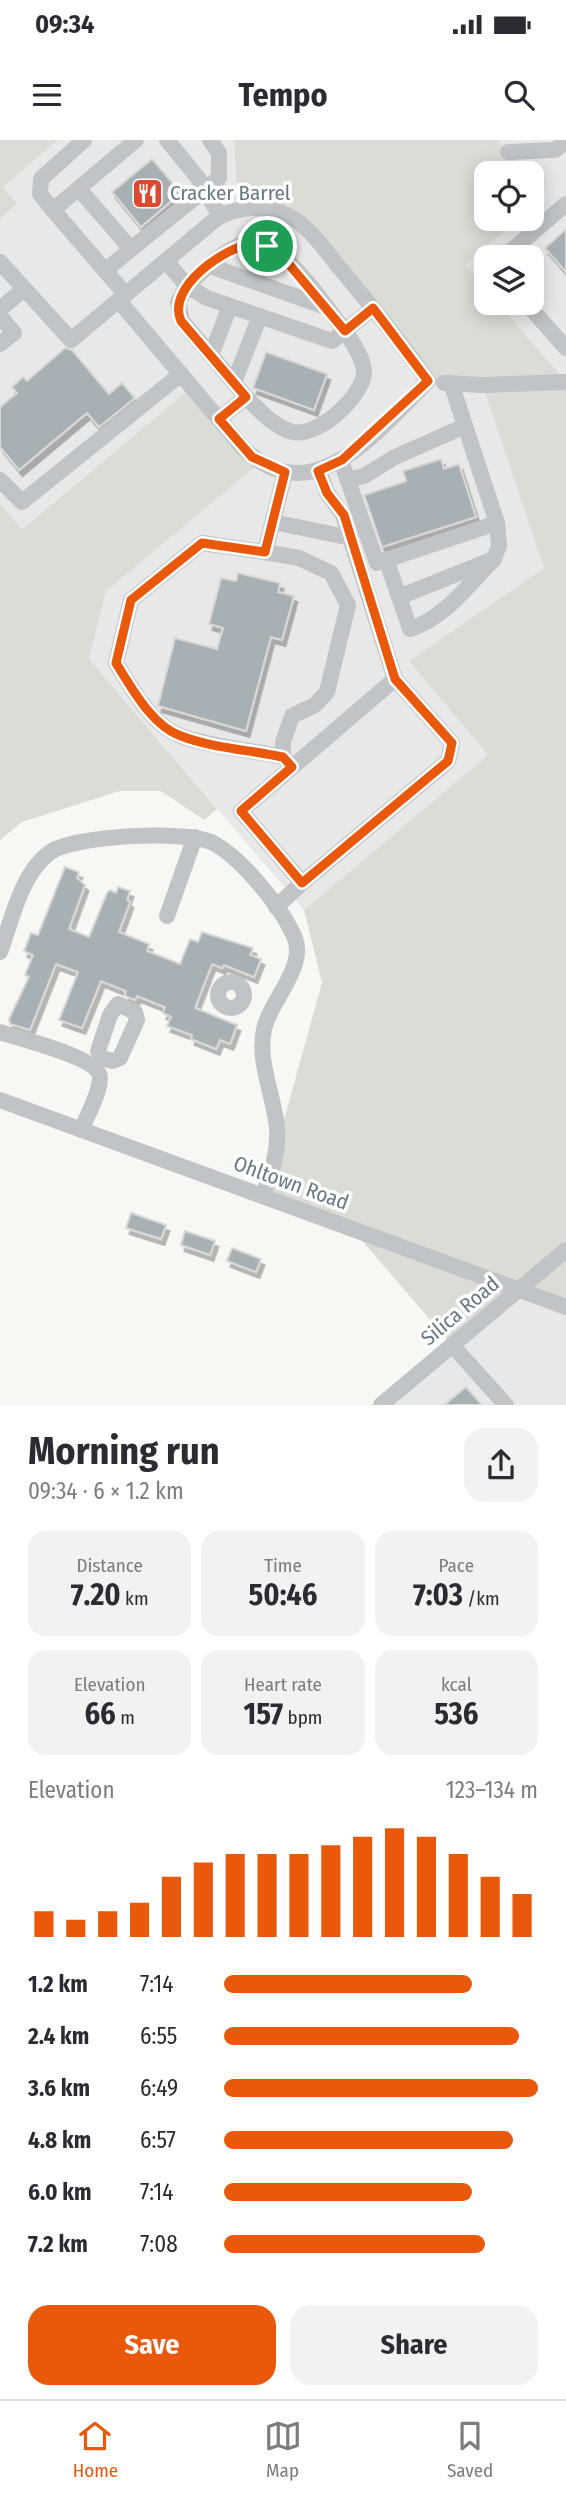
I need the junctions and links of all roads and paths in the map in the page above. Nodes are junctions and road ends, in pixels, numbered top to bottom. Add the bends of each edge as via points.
1 (85, 140) edge
2 (136, 140) edge
3 (167, 140) edge
4 (210, 140) edge
5 (566, 141) edge
6 (508, 152) dead end
7 (79, 189) junction
8 (205, 189) junction
9 (566, 204) edge
10 (53, 210) junction
11 (220, 216) junction
12 (518, 245) edge
13 (131, 249) junction
14 (0, 261) edge
15 (166, 261) junction
16 (210, 266) junction
17 (106, 271) junction
18 (187, 286) junction
19 (24, 289) junction
20 (122, 298) junction
21 (230, 306) junction
22 (325, 306) junction
23 (373, 308) junction
24 (0, 309) edge
25 (537, 315) edge
26 (0, 316) edge
27 (260, 316) junction
28 (345, 331) junction
29 (0, 344) edge
30 (566, 348) edge
31 (211, 355) junction
32 (181, 374) junction
33 (428, 381) junction
34 (234, 382) junction
35 (566, 382) edge
36 (451, 383) junction
37 (246, 397) junction
38 (219, 419) junction
39 (465, 426) junction
40 (341, 461) junction
41 (318, 471) junction
42 (285, 472) junction
43 (0, 480) edge
44 (348, 480) junction
45 (273, 522) junction
46 (497, 523) junction
47 (351, 538) junction
48 (265, 552) junction
49 (386, 559) junction
50 (494, 559) junction
51 (399, 597) junction
52 (395, 679) junction
53 (288, 762) junction
54 (195, 837) junction
55 (302, 883) junction
56 (276, 907) junction
57 (167, 916) dead end
58 (0, 952) edge
59 (243, 1000) dead end
60 (271, 1011) junction
61 (0, 1032) edge
62 (0, 1100) edge
63 (82, 1129) junction
64 (263, 1195) junction
65 (566, 1250) edge
66 (518, 1290) junction
67 (566, 1307) edge
68 (452, 1345) junction
69 (381, 1405) edge
70 (506, 1405) edge

1 - 10 street via 41,179 40,194
2 - 7 street
3 - 8 street
4 - 8 street via 219,153 219,178
5 - 6 street via 555,150
7 - 10 street
7 - 13 street
8 - 11 street
8 - 13 street
9 - 12 street
10 - 17 street
11 - 15 street
11 - 23 street via 251,208 288,216 310,232
13 - 17 street
14 - 19 street
15 - 18 street
15 - 20 street
16 - 18 street
16 - 22 street
16 - 22 street via 239,246 267,246 283,256
17 - 20 street
18 - 21 street
18 - 31 street via 180,294 177,312
19 - 20 street via 71,340
19 - 24 street
20 - 32 street
21 - 27 street
21 - 31 street
22 - 28 street
23 - 28 street
23 - 33 street
25 - 30 street
26 - 29 street via 13,333
27 - 28 street via 332,341
27 - 34 street
28 - 37 street via 362,362 363,381 323,425 295,433
31 - 34 street
32 - 38 street
32 - 43 street via 22,502
33 - 36 street
33 - 40 street
34 - 37 street
35 - 36 street
36 - 39 street
37 - 38 street
38 - 42 street via 252,457
39 - 44 street
39 - 46 street
40 - 41 street
40 - 44 street
41 - 42 street
41 - 47 street via 344,515
42 - 45 street
44 - 49 street via 377,562
45 - 47 street
45 - 48 street
46 - 49 street
46 - 50 street via 499,546
47 - 52 street
48 - 53 street via 299,558 331,573 348,604 327,692 315,705 292,716 283,742
48 - 53 street via 202,543 131,600 116,663 140,699 164,726 180,736
49 - 51 street
50 - 51 street
50 - 51 street via 426,624 410,629
52 - 53 street
52 - 55 street via 452,743 448,761
53 - 55 street via 241,811
54 - 56 street via 215,844
54 - 57 street
54 - 58 street via 104,838 72,842 50,852 26,885
55 - 56 street
56 - 60 street via 295,938 298,954
59 - 60 street
60 - 64 street via 262,1051 277,1150
61 - 63 street via 99,1063 100,1078
62 - 63 street, Ohltown Road
63 - 64 street, Ohltown Road
64 - 66 street, Ohltown Road
65 - 66 street, Silica Road
66 - 67 street, Ohltown Road
66 - 68 street, Silica Road
68 - 69 street, Silica Road
68 - 70 street

